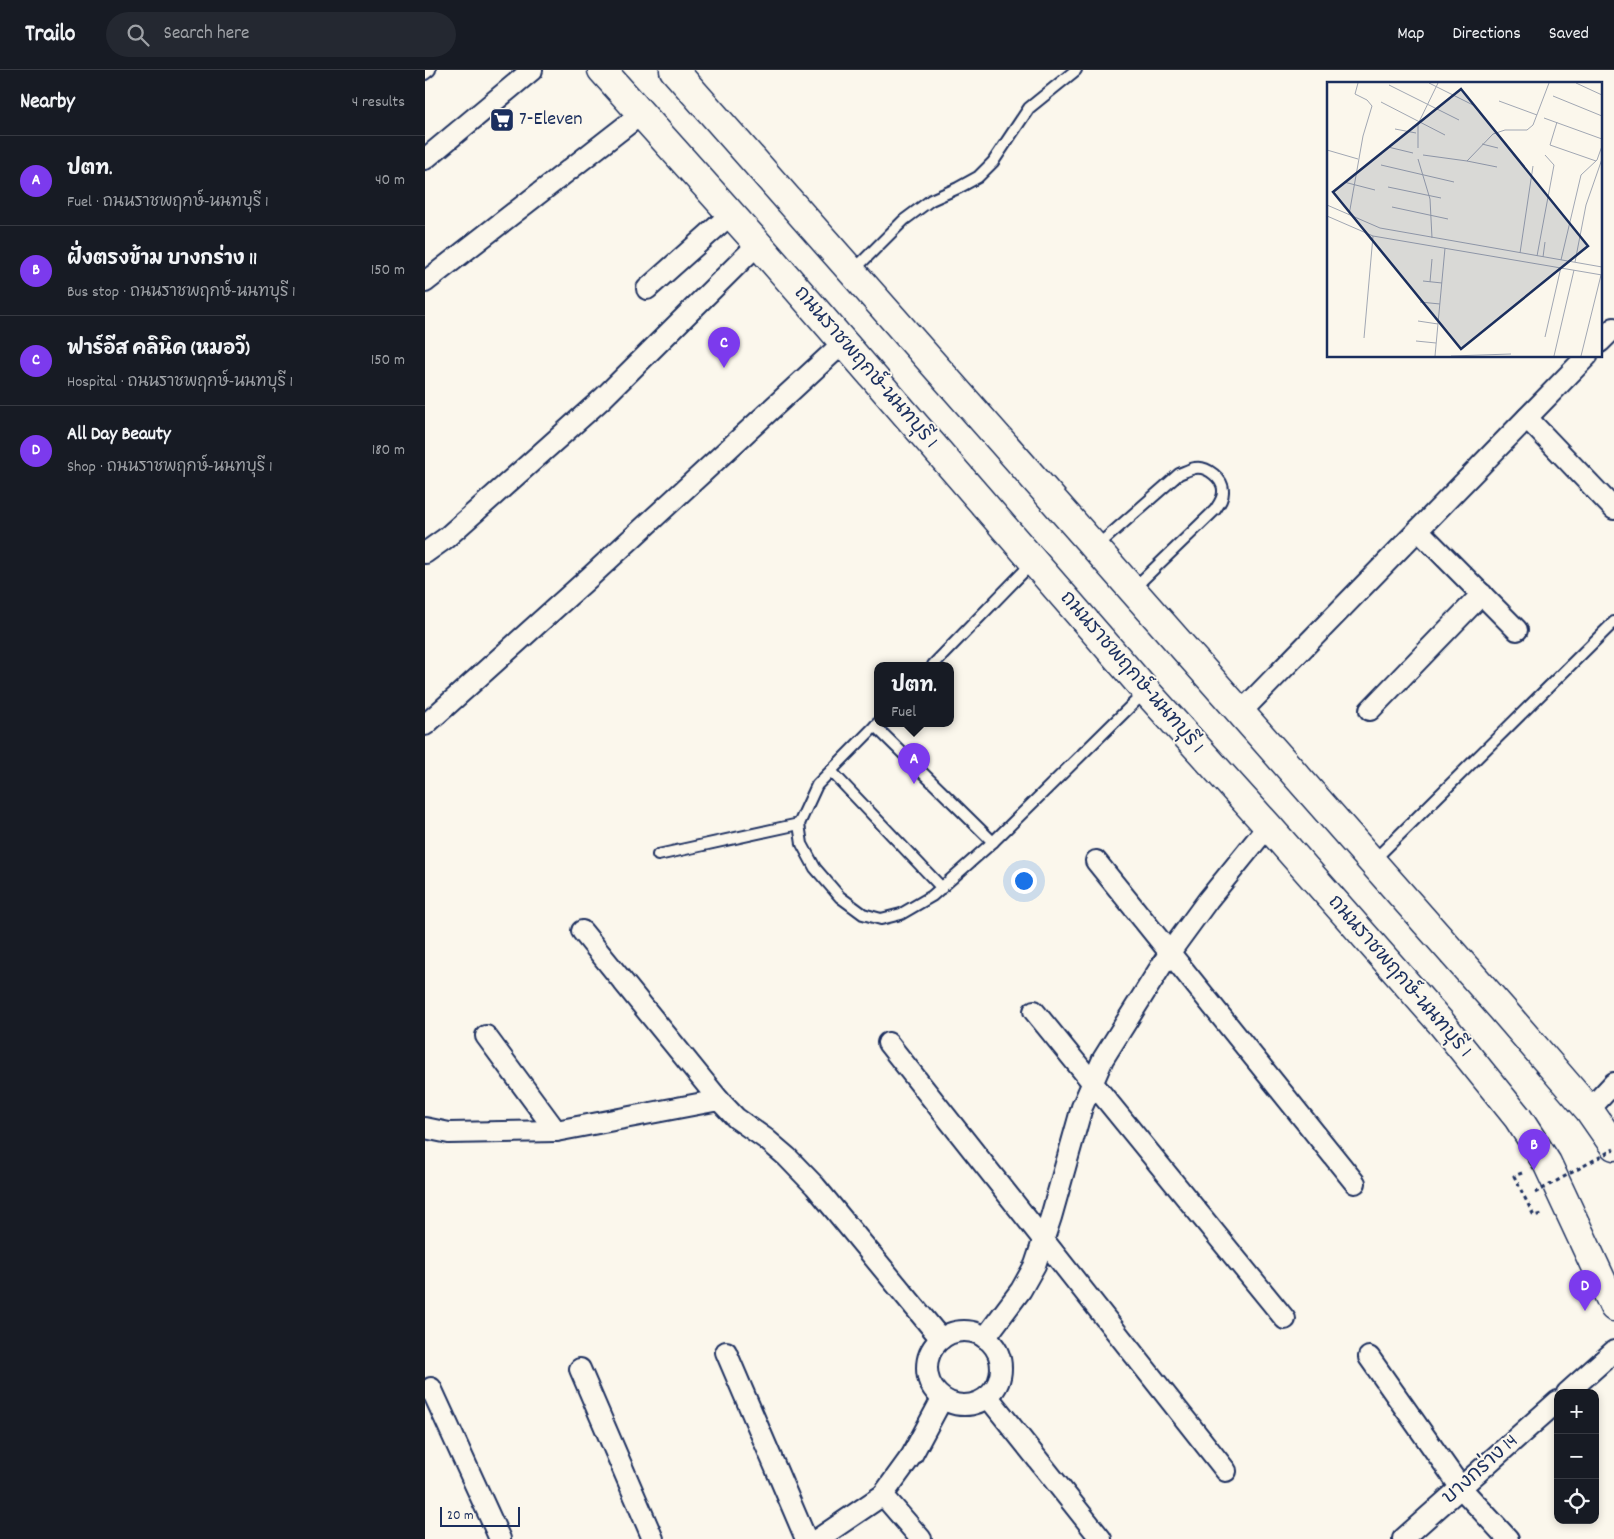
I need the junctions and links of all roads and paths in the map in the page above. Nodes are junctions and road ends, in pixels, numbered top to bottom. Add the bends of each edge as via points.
1 (430, 70) edge
2 (532, 70) edge
3 (602, 70) edge
4 (1075, 70) edge
5 (679, 72) edge
6 (425, 74) edge
7 (641, 114) junction
8 (425, 159) edge
9 (731, 214) junction
10 (758, 244) junction
11 (852, 273) junction
12 (425, 282) edge
13 (647, 289) dead end
14 (1614, 328) edge
15 (1601, 341) edge
16 (843, 343) junction
17 (1585, 358) edge
18 (1527, 418) junction
19 (1614, 509) edge
20 (1418, 530) junction
21 (1096, 547) junction
22 (425, 553) edge
23 (1034, 562) junction
24 (1133, 589) junction
25 (1482, 594) junction
26 (1614, 622) edge
27 (1517, 630) dead end
28 (936, 662) edge
29 (1146, 691) junction
30 (1370, 710) dead end
31 (1241, 712) junction
32 (425, 724) edge
33 (874, 726) edge
34 (879, 727) edge
35 (831, 771) junction
36 (799, 824) junction
37 (1268, 826) junction
38 (993, 842) junction
39 (658, 855) dead end
40 (1096, 860) dead end
41 (1372, 862) junction
42 (942, 888) junction
43 (581, 932) dead end
44 (1170, 952) junction
45 (1034, 1011) dead end
46 (486, 1036) dead end
47 (888, 1043) dead end
48 (1093, 1083) junction
49 (1614, 1083) edge
50 (719, 1100) junction
51 (1589, 1110) junction
52 (425, 1128) edge
53 (556, 1131) junction
54 (1614, 1148) edge
55 (1528, 1179) dead end
56 (1355, 1183) dead end
57 (1531, 1186) dead end
58 (1534, 1216) dead end
59 (1043, 1240) junction
60 (1614, 1307) edge
61 (1285, 1319) dead end
62 (941, 1338) junction
63 (985, 1338) junction
64 (1614, 1351) edge
65 (727, 1352) dead end
66 (1369, 1357) dead end
67 (580, 1369) dead end
68 (431, 1388) dead end
69 (1571, 1389) edge
70 (988, 1397) junction
71 (942, 1399) junction
72 (1554, 1406) edge
73 (1225, 1471) dead end
74 (1461, 1488) junction
75 (883, 1495) junction
76 (500, 1539) edge
77 (653, 1539) edge
78 (806, 1539) edge
79 (818, 1539) edge
80 (921, 1539) edge
81 (1101, 1539) edge
82 (1403, 1539) edge
83 (1508, 1539) edge

1 - 6 lane
2 - 8 street
3 - 7 main road, ถนนราชพฤกษ์-นนทบุรี 1
4 - 11 lane via 1029,108 993,162 978,177 931,200 903,220
5 - 11 main road
7 - 9 main road, ถนนราชพฤกษ์-นนทบุรี 1
7 - 12 street
9 - 10 main road, ถนนราชพฤกษ์-นนทบุรี 1
9 - 13 street
10 - 16 main road, ถนนราชพฤกษ์-นนทบุรี 1
10 - 22 street via 603,398
11 - 21 main road
14 - 15 street
16 - 23 main road, ถนนราชพฤกษ์-นนทบุรี 1
16 - 32 street
17 - 18 street
18 - 19 street
18 - 20 street
20 - 25 street
20 - 31 street
21 - 24 main road
21 - 24 lane via 1179,474 1202,468 1219,479 1224,489 1215,510
23 - 28 lane
23 - 29 main road, ถนนราชพฤกษ์-นนทบุรี 1
24 - 31 main road
25 - 27 street
25 - 30 street
26 - 41 lane
29 - 37 main road, ถนนราชพฤกษ์-นนทบุรี 1
29 - 38 lane
31 - 41 main road
33 - 35 lane
34 - 38 lane
35 - 36 lane via 817,785
35 - 42 lane
36 - 39 lane
36 - 42 lane via 802,844 815,868 840,897 863,914 881,919 901,914
37 - 44 street
37 - 60 main road, ถนนราชพฤกษ์-นนทบุรี 1 via 1442,1024 1518,1118 1547,1163
38 - 42 lane
40 - 44 street
41 - 51 main road
43 - 50 street
44 - 48 street via 1103,1059
44 - 56 street
45 - 48 street
46 - 53 street
47 - 59 street
48 - 59 street via 1081,1107
48 - 61 street
49 - 51 street
50 - 53 street
50 - 62 street via 787,1157 815,1186
51 - 54 main road
52 - 53 street via 449,1133
54 - 57 path, bridge via 1535,1193
55 - 58 path via 1524,1172 1514,1176
59 - 63 street via 1035,1265 1021,1290
59 - 73 street
62 - 63 street via 955,1332 971,1332
62 - 71 street via 927,1362 927,1376
63 - 70 street via 995,1348 1001,1367 996,1387
64 - 69 street
65 - 78 street
66 - 74 street
67 - 77 street
68 - 76 street
70 - 71 street via 973,1404 957,1405
70 - 81 street
71 - 75 street via 912,1455
72 - 74 street, บางกร่าง 14
74 - 82 street, บางกร่าง 14
74 - 83 street
75 - 79 street
75 - 80 street

